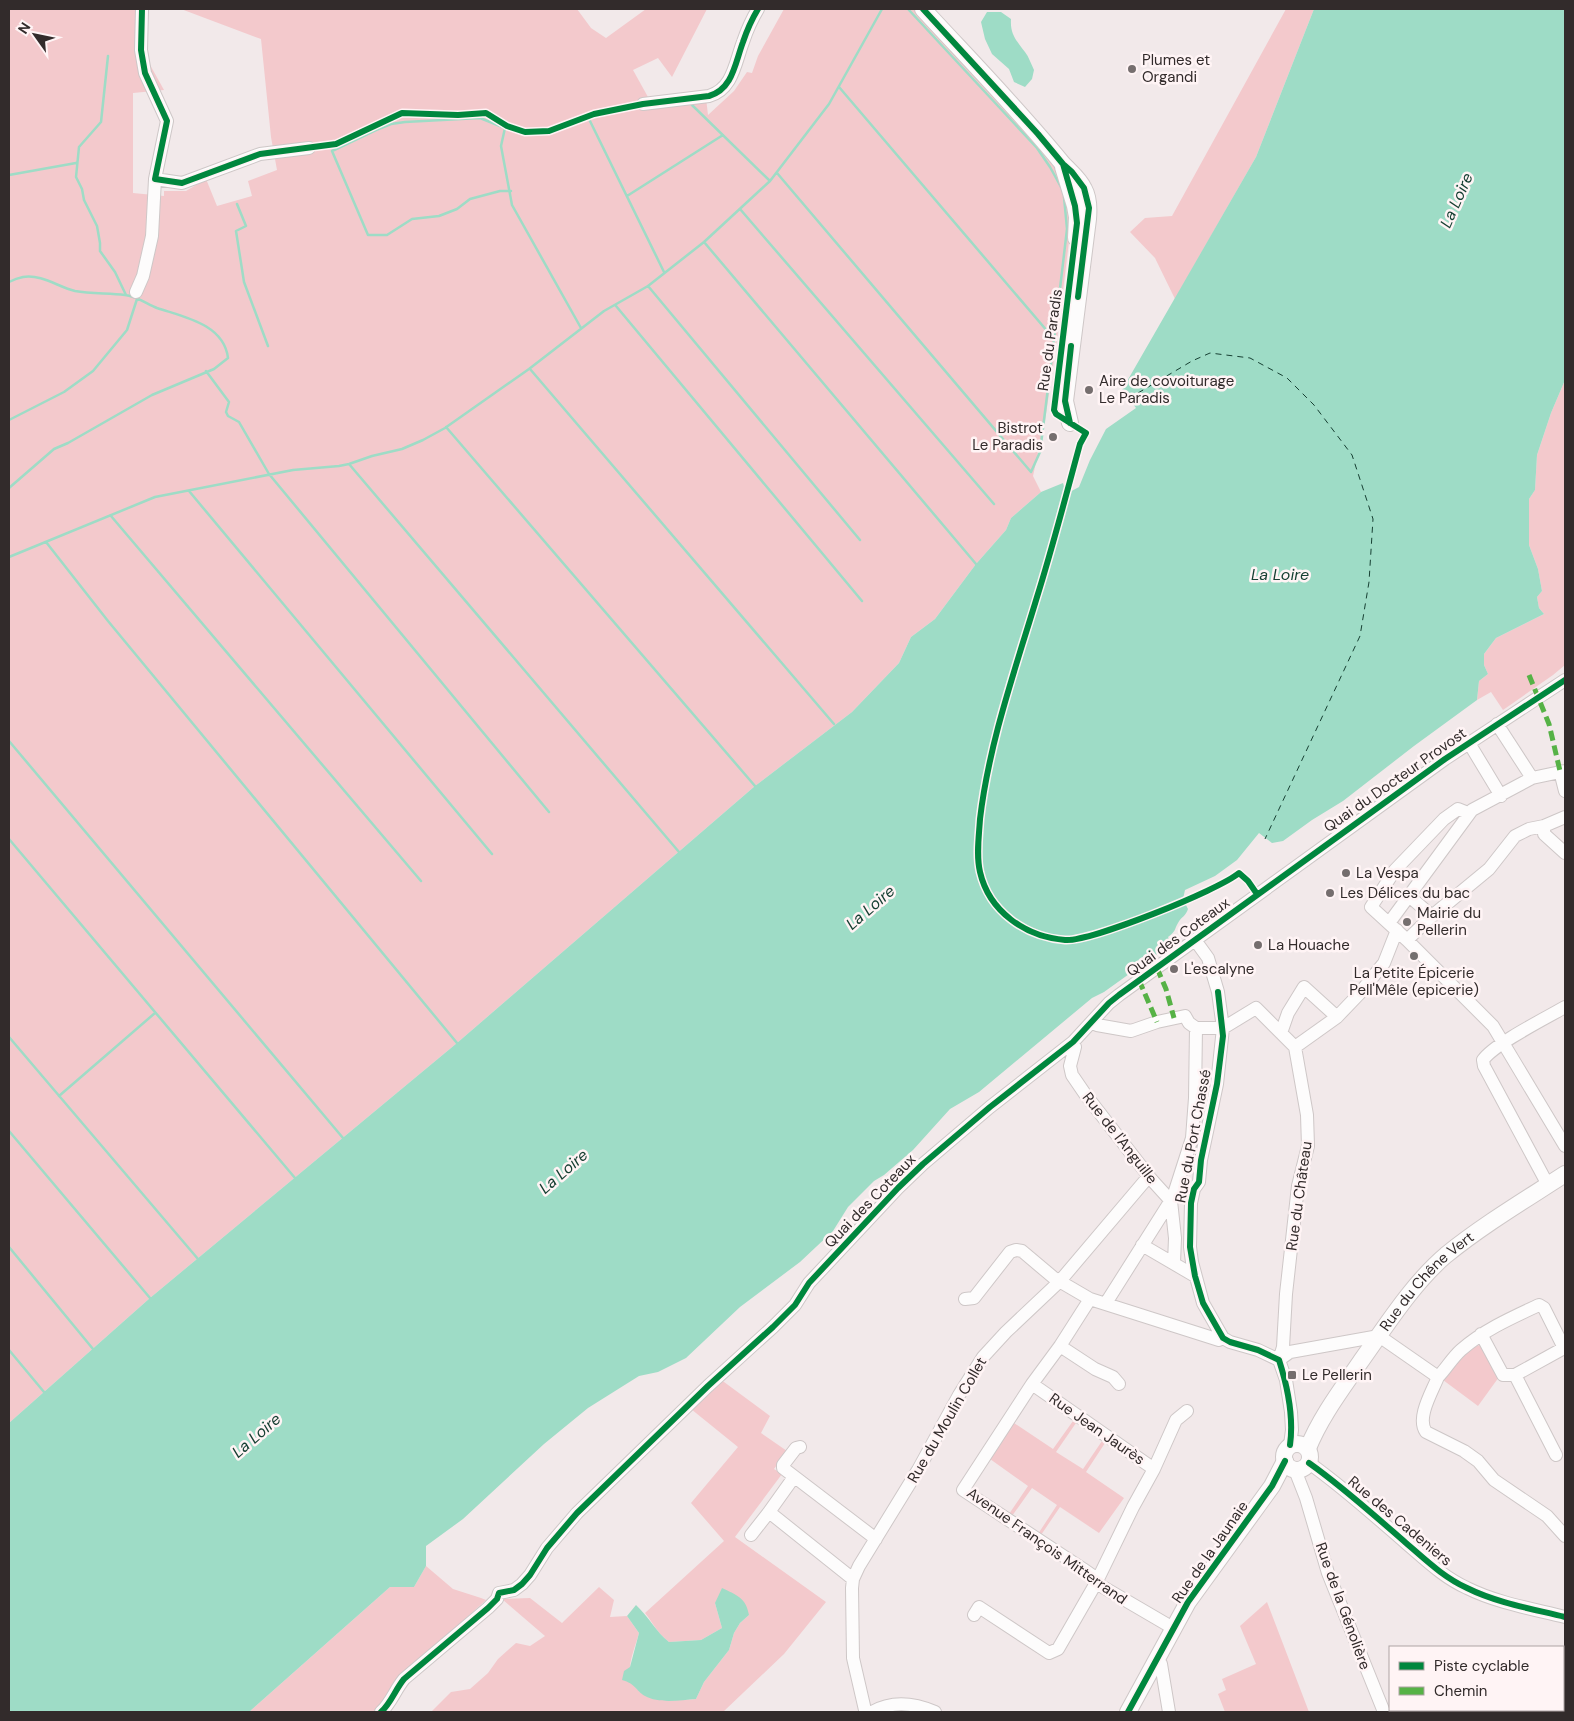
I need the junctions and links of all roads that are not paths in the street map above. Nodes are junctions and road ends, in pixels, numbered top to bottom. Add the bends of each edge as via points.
1 (142, 9) edge
2 (758, 9) edge
3 (923, 9) edge
4 (643, 104) dead end
5 (309, 148) dead end
6 (1063, 164) junction
7 (155, 180) junction
8 (136, 292) dead end
9 (1565, 680) edge
10 (1497, 724) junction
11 (1469, 743) junction
12 (1563, 771) edge
13 (1532, 778) junction
14 (1565, 791) edge
15 (1500, 796) junction
16 (1468, 813) junction
17 (1565, 817) edge
18 (1544, 826) junction
19 (1565, 853) edge
20 (1409, 896) junction
21 (1242, 906) joint
22 (1432, 916) junction
23 (1393, 926) junction
24 (1195, 940) junction
25 (1407, 940) junction
26 (1565, 1007) edge
27 (1337, 1017) junction
28 (1092, 1023) junction
29 (1192, 1025) junction
30 (1224, 1028) junction
31 (1281, 1033) junction
32 (1073, 1042) junction
33 (1504, 1043) junction
34 (1294, 1047) junction
35 (1565, 1146) edge
36 (1565, 1174) edge
37 (1149, 1176) junction
38 (1548, 1185) junction
39 (1171, 1201) junction
40 (1142, 1245) junction
41 (1174, 1263) junction
42 (1195, 1276) junction
43 (1060, 1281) junction
44 (965, 1299) dead end
45 (1090, 1299) junction
46 (1106, 1304) junction
47 (1481, 1334) junction
48 (1379, 1336) junction
49 (1223, 1338) junction
50 (1060, 1346) junction
51 (1279, 1360) junction
52 (1515, 1374) junction
53 (1438, 1378) junction
54 (1032, 1384) junction
55 (1119, 1384) dead end
56 (1187, 1411) dead end
57 (800, 1447) dead end
58 (1556, 1456) dead end
59 (1298, 1457) junction
60 (1154, 1469) junction
61 (794, 1477) junction
62 (769, 1512) junction
63 (752, 1535) dead end
64 (1565, 1536) edge
65 (876, 1540) junction
66 (853, 1579) junction
67 (1096, 1583) junction
68 (974, 1615) dead end
69 (1565, 1617) edge
70 (1173, 1628) junction
71 (1156, 1658) junction
72 (381, 1712) edge
73 (867, 1712) edge
74 (935, 1712) edge
75 (1128, 1712) edge
76 (1169, 1712) edge
77 (1384, 1712) edge

1 - 7 street via 141,50 146,72 168,121
2 - 4 street via 742,43 732,77 718,94
3 - 6 main road, Rue du Paradis
5 - 7 street via 260,154 182,183
6 - 6 main road, Rue du Paradis via 1077,223 1054,410 1070,422 1065,391 1089,208 1084,188
7 - 8 street via 152,236
9 - 10 street, Quai du Docteur Provost
10 - 11 street, Quai du Docteur Provost
10 - 13 street
11 - 15 street
11 - 21 street, Quai du Docteur Provost
12 - 13 street
12 - 14 street
13 - 15 street
15 - 16 street
16 - 20 street
16 - 23 street via 1458,809 1395,870 1371,907
17 - 18 street
18 - 19 street via 1544,834
18 - 22 street via 1515,836 1489,869
20 - 22 street
20 - 23 street
21 - 24 street, Quai des Coteaux
22 - 25 street
23 - 25 street
23 - 27 street via 1384,963
24 - 28 street, Quai des Coteaux via 1109,1003
24 - 30 street, Rue du Port Chassé via 1208,958
25 - 33 street via 1494,1026
26 - 33 street
27 - 31 street via 1304,987 1288,1013
27 - 34 street
28 - 29 street via 1130,1031 1185,1016
28 - 32 street, Quai des Coteaux
29 - 30 street
29 - 39 street via 1195,1098 1192,1138
30 - 31 street via 1256,1008
30 - 42 street, Rue du Port Chassé via 1217,1084 1191,1203 1190,1247
31 - 34 street
32 - 37 street, Rue de l'Anguille via 1072,1075
32 - 72 street, Quai des Coteaux via 923,1164 809,1282 789,1310 577,1513 522,1584 514,1590 499,1593 488,1608 404,1679
33 - 35 street
33 - 38 street via 1482,1060
34 - 51 street, Rue du Château via 1307,1115 1308,1146 1298,1186 1283,1347
36 - 38 main road, Rue du Chêne Vert
37 - 39 street, Rue de l'Anguille
37 - 43 street, Rue du Moulin Collet
38 - 48 main road, Rue du Chêne Vert via 1446,1256 1418,1285
39 - 40 street
39 - 41 street
40 - 41 street
40 - 46 street
41 - 42 street
42 - 49 street, Rue du Port Chassé via 1203,1303
43 - 44 street via 1022,1251 1016,1250 1010,1252 974,1298
43 - 45 street
43 - 65 street, Rue du Moulin Collet via 983,1357
45 - 46 street
45 - 50 street, Avenue François Mitterrand
46 - 49 street via 1220,1340
47 - 52 street via 1503,1375
47 - 52 street via 1539,1305 1544,1308 1564,1348
47 - 53 street via 1460,1351
48 - 51 street via 1290,1352
48 - 53 street
48 - 59 main road, Rue du Chêne Vert
49 - 51 street
50 - 54 street, Avenue François Mitterrand
50 - 55 street via 1113,1376
51 - 59 street, Rue du Château via 1286,1380
52 - 58 street
53 - 64 street via 1422,1418 1426,1432 1478,1461 1494,1480 1547,1516
54 - 60 street, Rue Jean Jaurès
54 - 67 street, Avenue François Mitterrand via 962,1490 1093,1576
56 - 60 street via 1176,1420
57 - 61 street via 783,1465
59 - 69 street, Rue des Cadeniers via 1404,1541 1435,1570 1486,1596
59 - 70 main road, Rue de la Jaunaie via 1272,1486 1188,1602
59 - 77 street, Rue de la Génolière via 1306,1498 1328,1573
60 - 67 street, Rue Jean Jaurès
61 - 62 street
61 - 65 street
62 - 63 street
62 - 66 street
65 - 66 street, Rue du Moulin Collet
66 - 73 street, Rue du Moulin Collet via 852,1658
67 - 68 street, Rue Jean Jaurès via 1058,1649 1052,1652 1048,1653 980,1607
67 - 70 street, Avenue François Mitterrand
70 - 71 main road, Rue de la Jaunaie
71 - 75 main road, Rue de la Jaunaie
71 - 76 street via 1161,1664
73 - 74 street via 904,1704 919,1705

